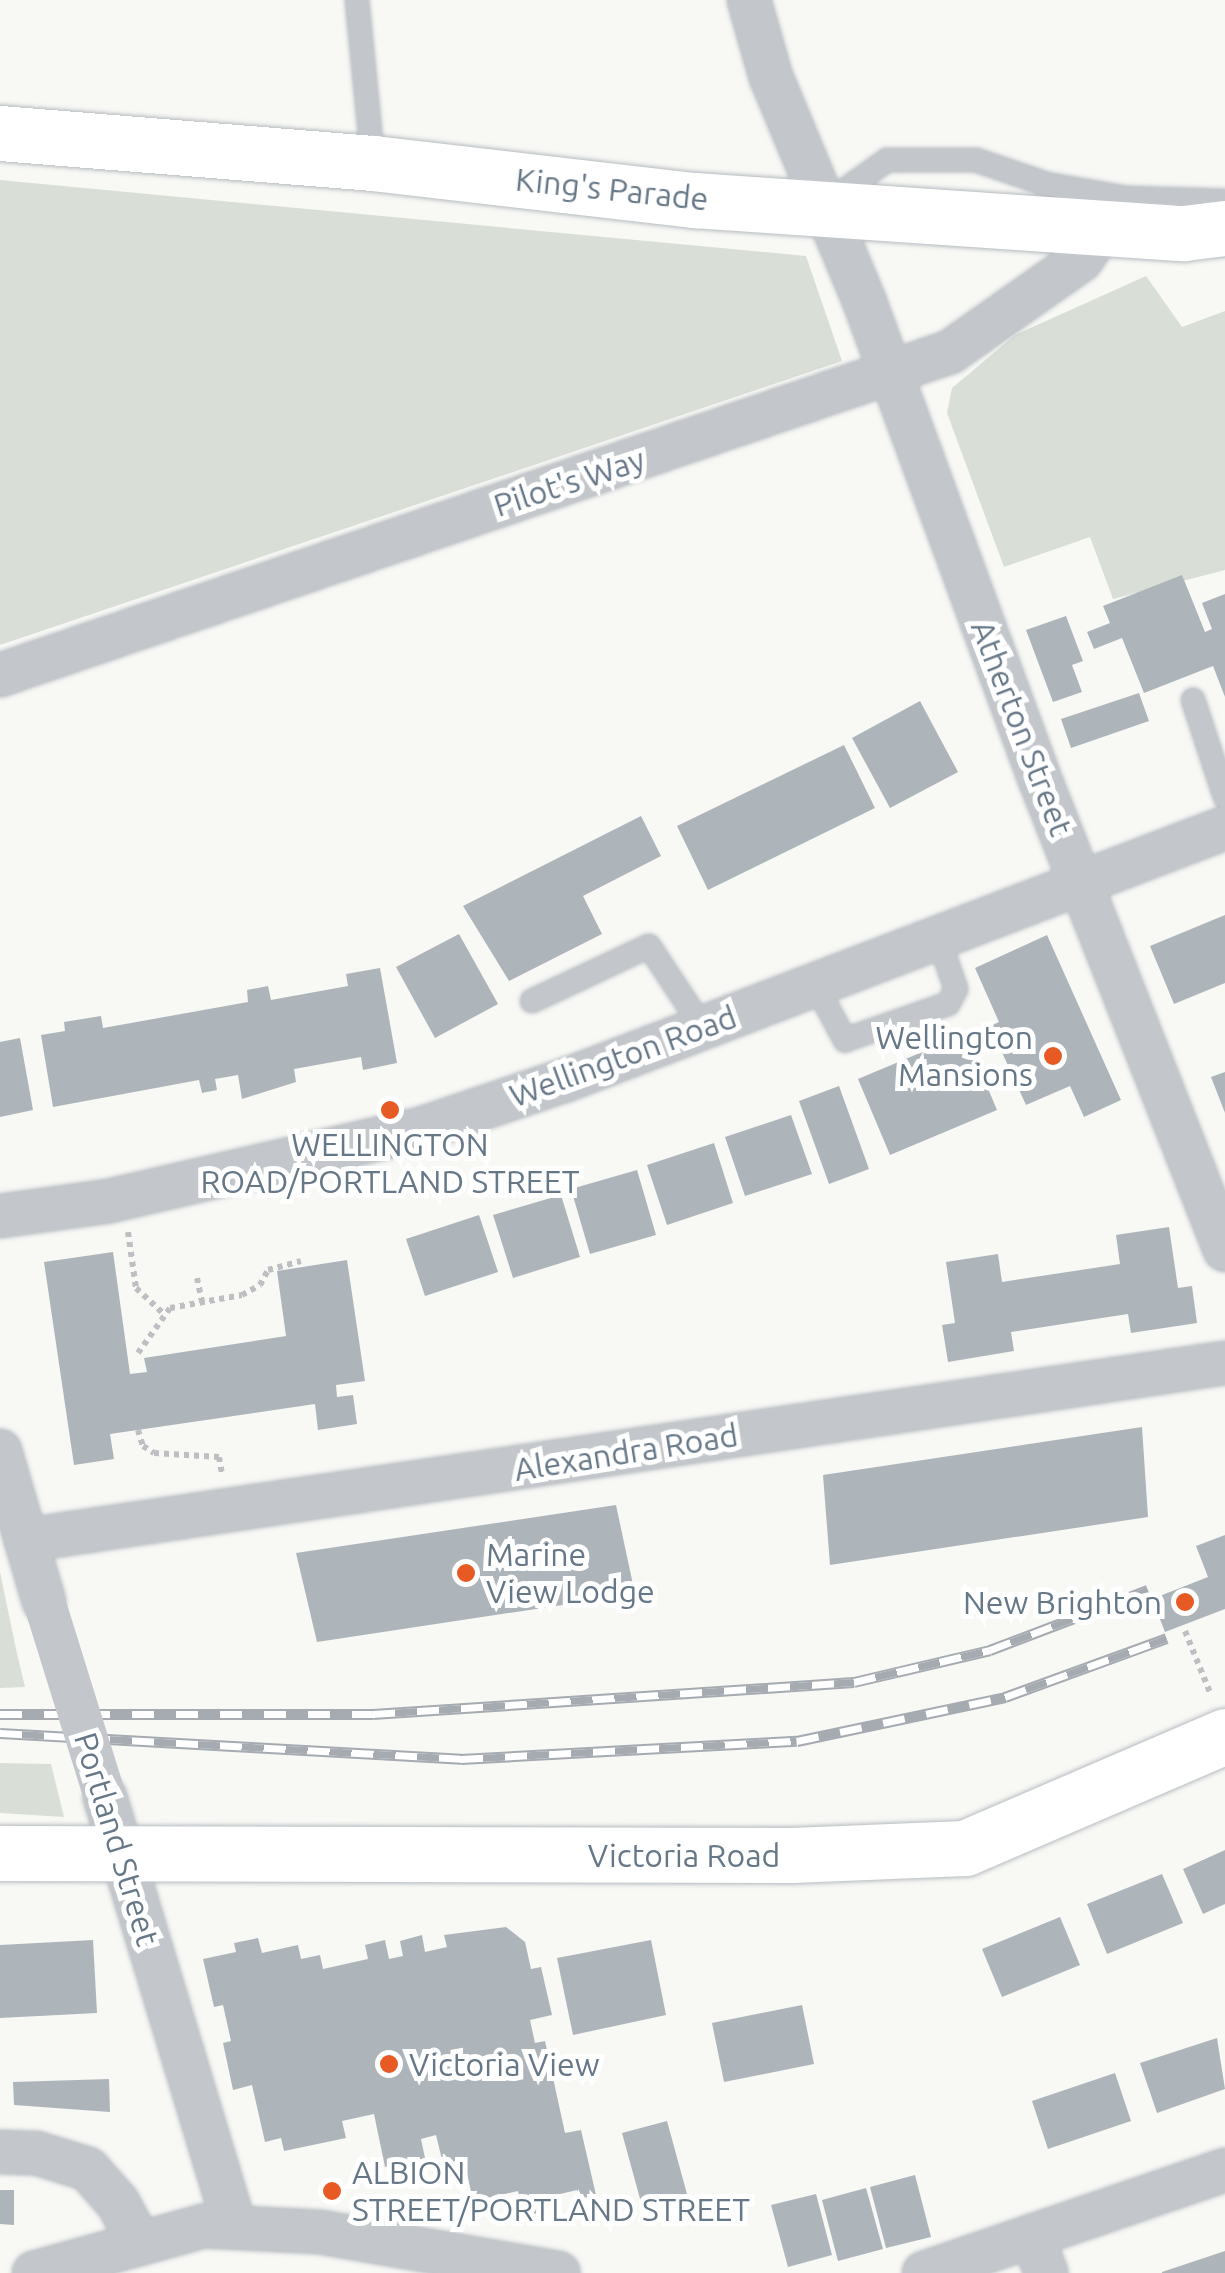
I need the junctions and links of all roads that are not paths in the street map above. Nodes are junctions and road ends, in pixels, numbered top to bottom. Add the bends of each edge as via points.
1 (357, 0) edge
2 (748, 0) edge
3 (0, 132) edge
4 (373, 163) junction
5 (1225, 201) edge
6 (824, 205) junction
7 (1103, 228) junction
8 (1225, 228) edge
9 (891, 376) junction
10 (0, 675) edge
11 (1194, 700) dead end
12 (1225, 797) edge
13 (1225, 828) edge
14 (1080, 882) junction
15 (938, 937) junction
16 (816, 984) junction
17 (532, 1001) dead end
18 (702, 1028) junction
19 (0, 1216) edge
20 (1225, 1250) edge
21 (1225, 1363) edge
22 (0, 1451) edge
23 (15, 1525) edge
24 (1220, 1722) edge
25 (0, 1852) edge
26 (121, 1858) junction
27 (0, 2152) edge
28 (1225, 2170) edge
29 (235, 2227) junction
30 (138, 2240) junction
31 (1039, 2255) edge
32 (87, 2265) edge
33 (34, 2273) edge
34 (558, 2273) edge
35 (924, 2273) edge

1 - 4 lane
2 - 6 street, Atherton Street via 771,77
3 - 4 street, King's Parade
4 - 6 street, King's Parade via 694,200
5 - 6 lane via 1125,198 1046,184 976,160 887,160
6 - 7 street, King's Parade
6 - 9 street, Atherton Street
7 - 8 street, King's Parade
7 - 9 street, Pilot's Way via 1081,260 1040,292 950,352
9 - 10 street, Pilot's Way
9 - 14 street, Atherton Street
11 - 12 lane
13 - 14 street, Wellington Road
14 - 15 street, Wellington Road
14 - 20 street, Atherton Street
15 - 16 street, Wellington Road
15 - 16 lane via 955,996 932,1010 845,1040
16 - 18 street, Wellington Road
17 - 18 lane via 649,946
18 - 19 street, Wellington Road via 421,1129 109,1201
21 - 23 street, Alexandra Road
22 - 23 street, Portland Street
23 - 26 street, Portland Street, bridge
24 - 26 street, Victoria Road via 965,1848 792,1856
25 - 26 street, Victoria Road
26 - 29 street, Portland Street
27 - 30 street via 36,2153 88,2169
28 - 31 street
29 - 30 street via 203,2226
29 - 34 street via 320,2232
30 - 32 street
31 - 35 street
32 - 33 street

